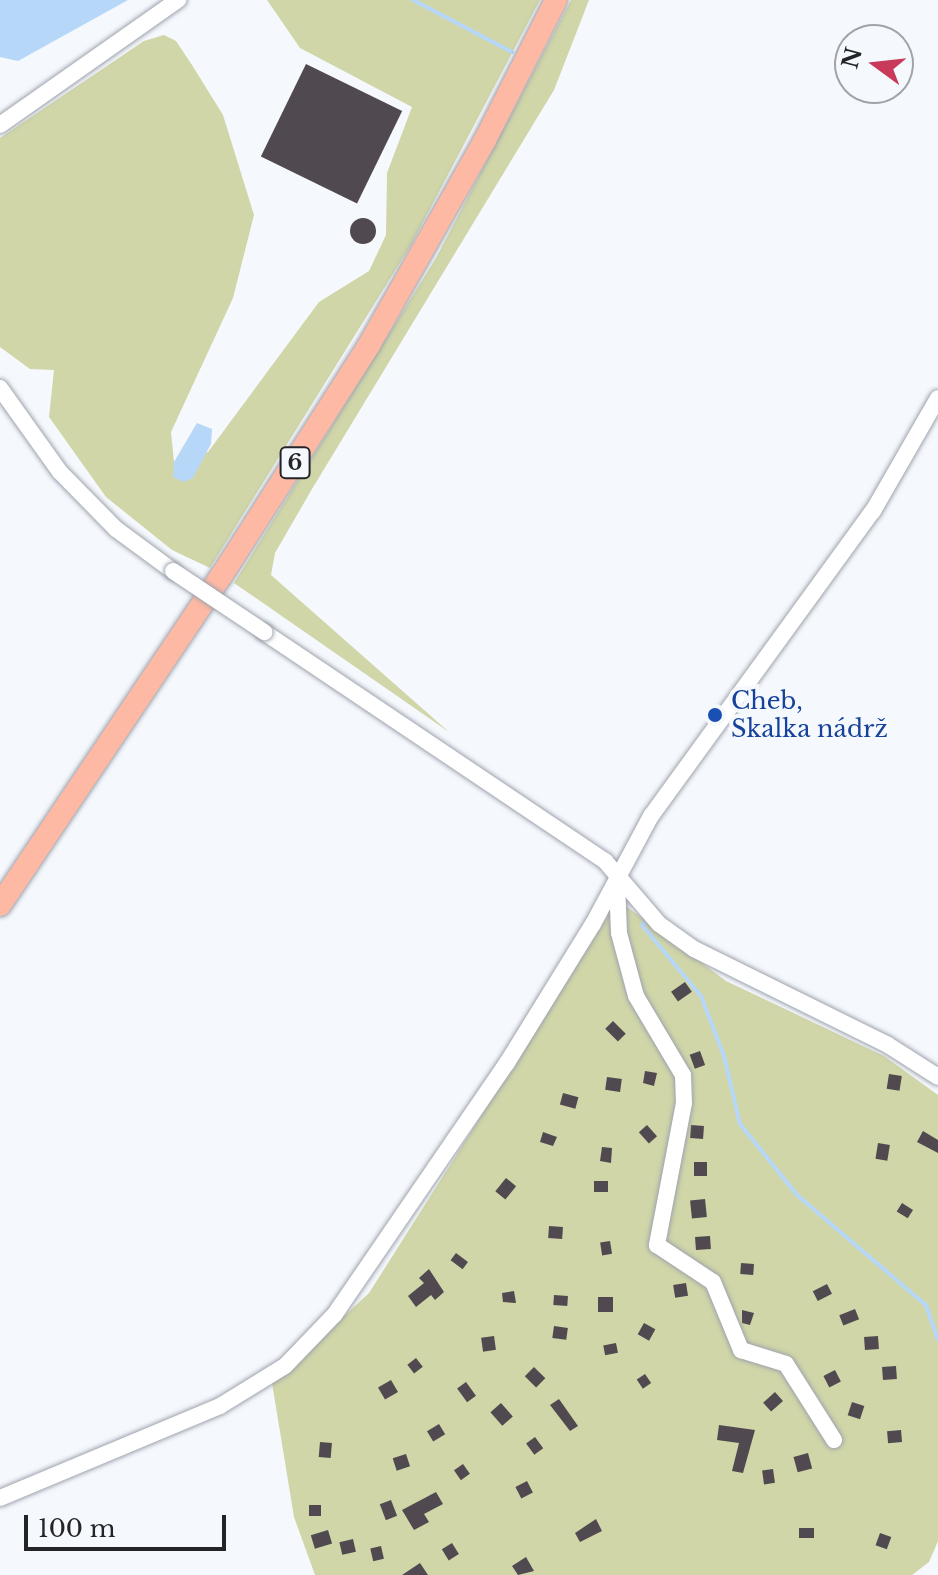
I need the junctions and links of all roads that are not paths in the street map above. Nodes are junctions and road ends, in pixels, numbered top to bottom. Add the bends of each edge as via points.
1 (178, 0) edge
2 (556, 0) edge
3 (0, 125) edge
4 (0, 388) edge
5 (938, 398) edge
6 (618, 873) junction
7 (0, 905) edge
8 (938, 1077) edge
9 (834, 1440) dead end
10 (0, 1498) edge

1 - 3 street
2 - 7 main road, 6 via 484,142 369,345 230,564
4 - 6 street, bridge via 60,472 116,529
5 - 6 street via 873,511 705,738
6 - 8 street via 659,924 694,949 888,1045
6 - 9 street via 619,933 636,996 683,1075 684,1103 657,1245 713,1282 741,1350 786,1364
6 - 10 street via 515,1051 400,1226 335,1314 285,1366 220,1406

